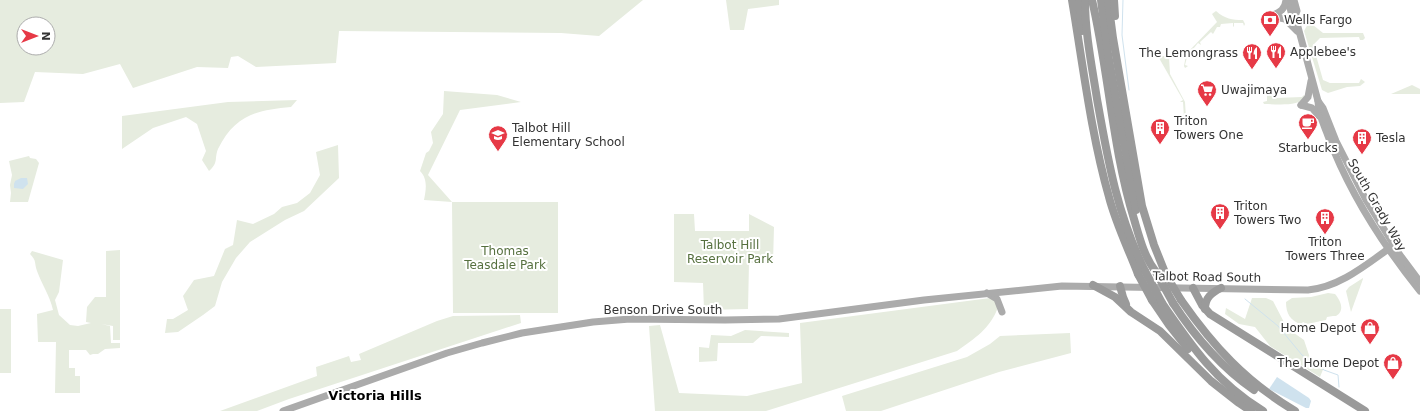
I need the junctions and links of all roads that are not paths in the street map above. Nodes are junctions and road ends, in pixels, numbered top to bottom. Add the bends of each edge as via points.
1 (1072, 0) edge
2 (1079, 0) edge
3 (1086, 0) edge
4 (1092, 0) edge
5 (1101, 0) edge
6 (1108, 0) edge
7 (1114, 0) edge
8 (1287, 0) edge
9 (1294, 0) edge
10 (1295, 16) junction
11 (1300, 34) junction
12 (1101, 66) junction
13 (1119, 72) junction
14 (1311, 76) junction
15 (1318, 101) junction
16 (1098, 108) junction
17 (1321, 118) junction
18 (1346, 169) junction
19 (1367, 209) junction
20 (1380, 235) junction
21 (1392, 247) junction
22 (1378, 256) junction
23 (1142, 270) junction
24 (1156, 272) junction
25 (1420, 282) edge
26 (1093, 285) junction
27 (1120, 286) junction
28 (1193, 288) junction
29 (1221, 288) junction
30 (1007, 290) joint
31 (1420, 291) edge
32 (987, 293) junction
33 (1177, 302) junction
34 (1205, 309) junction
35 (1002, 312) dead end
36 (1136, 314) junction
37 (1214, 372) junction
38 (283, 411) edge
39 (1251, 411) edge
40 (1263, 411) edge
41 (1288, 411) edge
42 (1295, 411) edge
43 (1365, 411) edge

1 - 23 highway via 1101,167 1115,218
2 - 16 highway via 1083,44
3 - 12 highway
3 - 16 highway via 1088,39
4 - 12 highway
5 - 24 highway via 1134,200
6 - 13 highway
7 - 13 highway
8 - 10 main road, South Grady Way
8 - 11 main road via 1281,12 1271,16 1287,21
9 - 10 main road, South Grady Way via 1297,11
10 - 11 main road, South Grady Way
11 - 14 main road, South Grady Way
12 - 23 highway via 1124,202
12 - 24 highway via 1130,206 1145,251
13 - 33 highway, bridge via 1142,206 1154,245
14 - 15 main road, South Grady Way
14 - 17 main road via 1309,95 1301,105 1314,110
15 - 17 main road, South Grady Way
15 - 18 main road, South Grady Way
16 - 23 highway via 1114,191
17 - 18 main road, South Grady Way via 1337,157
18 - 19 main road, South Grady Way
18 - 19 main road, South Grady Way via 1354,183 1358,184
19 - 20 main road, South Grady Way
19 - 21 main road, South Grady Way
20 - 21 main road, South Grady Way
20 - 22 main road via 1381,247
21 - 22 main road, Talbot Road South
21 - 25 main road, South Grady Way
21 - 31 main road, South Grady Way
22 - 29 main road, Talbot Road South via 1341,280 1315,289
23 - 37 highway, bridge via 1189,343
23 - 37 highway, bridge via 1152,300 1185,345 1201,363
24 - 33 highway, bridge
26 - 27 main road, Talbot Road South
26 - 30 main road, Talbot Road South
26 - 36 highway via 1115,297
27 - 28 main road, Talbot Road South
27 - 36 highway via 1122,297
28 - 29 main road, Talbot Road South
28 - 34 highway
29 - 34 highway via 1208,297
30 - 32 main road, Benson Drive South
32 - 35 main road via 998,300
32 - 38 main road, Benson Drive South via 778,319 630,319 562,326 522,333 447,353
33 - 41 highway via 1188,325 1221,363 1251,387
33 - 42 highway via 1245,376
34 - 43 highway
36 - 39 highway via 1160,331 1215,384
37 - 40 highway via 1238,394

